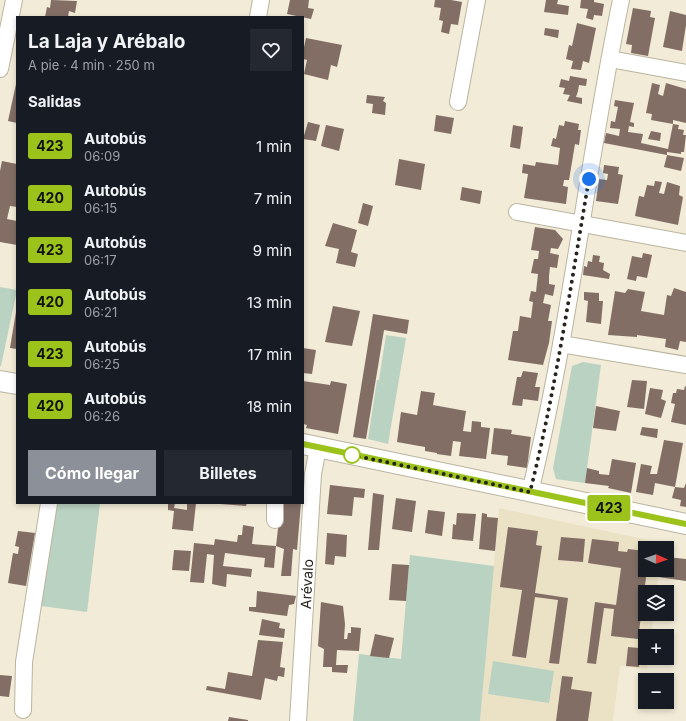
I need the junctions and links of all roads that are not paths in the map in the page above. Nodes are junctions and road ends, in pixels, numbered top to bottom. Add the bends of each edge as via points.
1 (14, 0) edge
2 (261, 0) edge
3 (477, 0) edge
4 (621, 0) edge
5 (258, 16) edge
6 (610, 59) junction
7 (0, 69) edge
8 (686, 73) edge
9 (458, 102) dead end
10 (517, 212) dead end
11 (581, 224) junction
12 (686, 243) edge
13 (561, 344) junction
14 (686, 365) edge
15 (0, 381) edge
16 (16, 384) edge
17 (311, 446) edge
18 (530, 492) junction
19 (48, 504) edge
20 (275, 504) edge
21 (275, 520) dead end
22 (686, 524) edge
23 (23, 710) dead end
24 (298, 721) edge

1 - 7 street
2 - 5 street
3 - 9 street
4 - 6 street
6 - 8 street
6 - 11 street
10 - 11 street
11 - 12 street
11 - 13 street
13 - 14 street
13 - 18 street
15 - 16 main road
17 - 18 main road
17 - 24 street, Arévalo via 313,474
18 - 22 main road
19 - 23 street via 24,662
20 - 21 street

